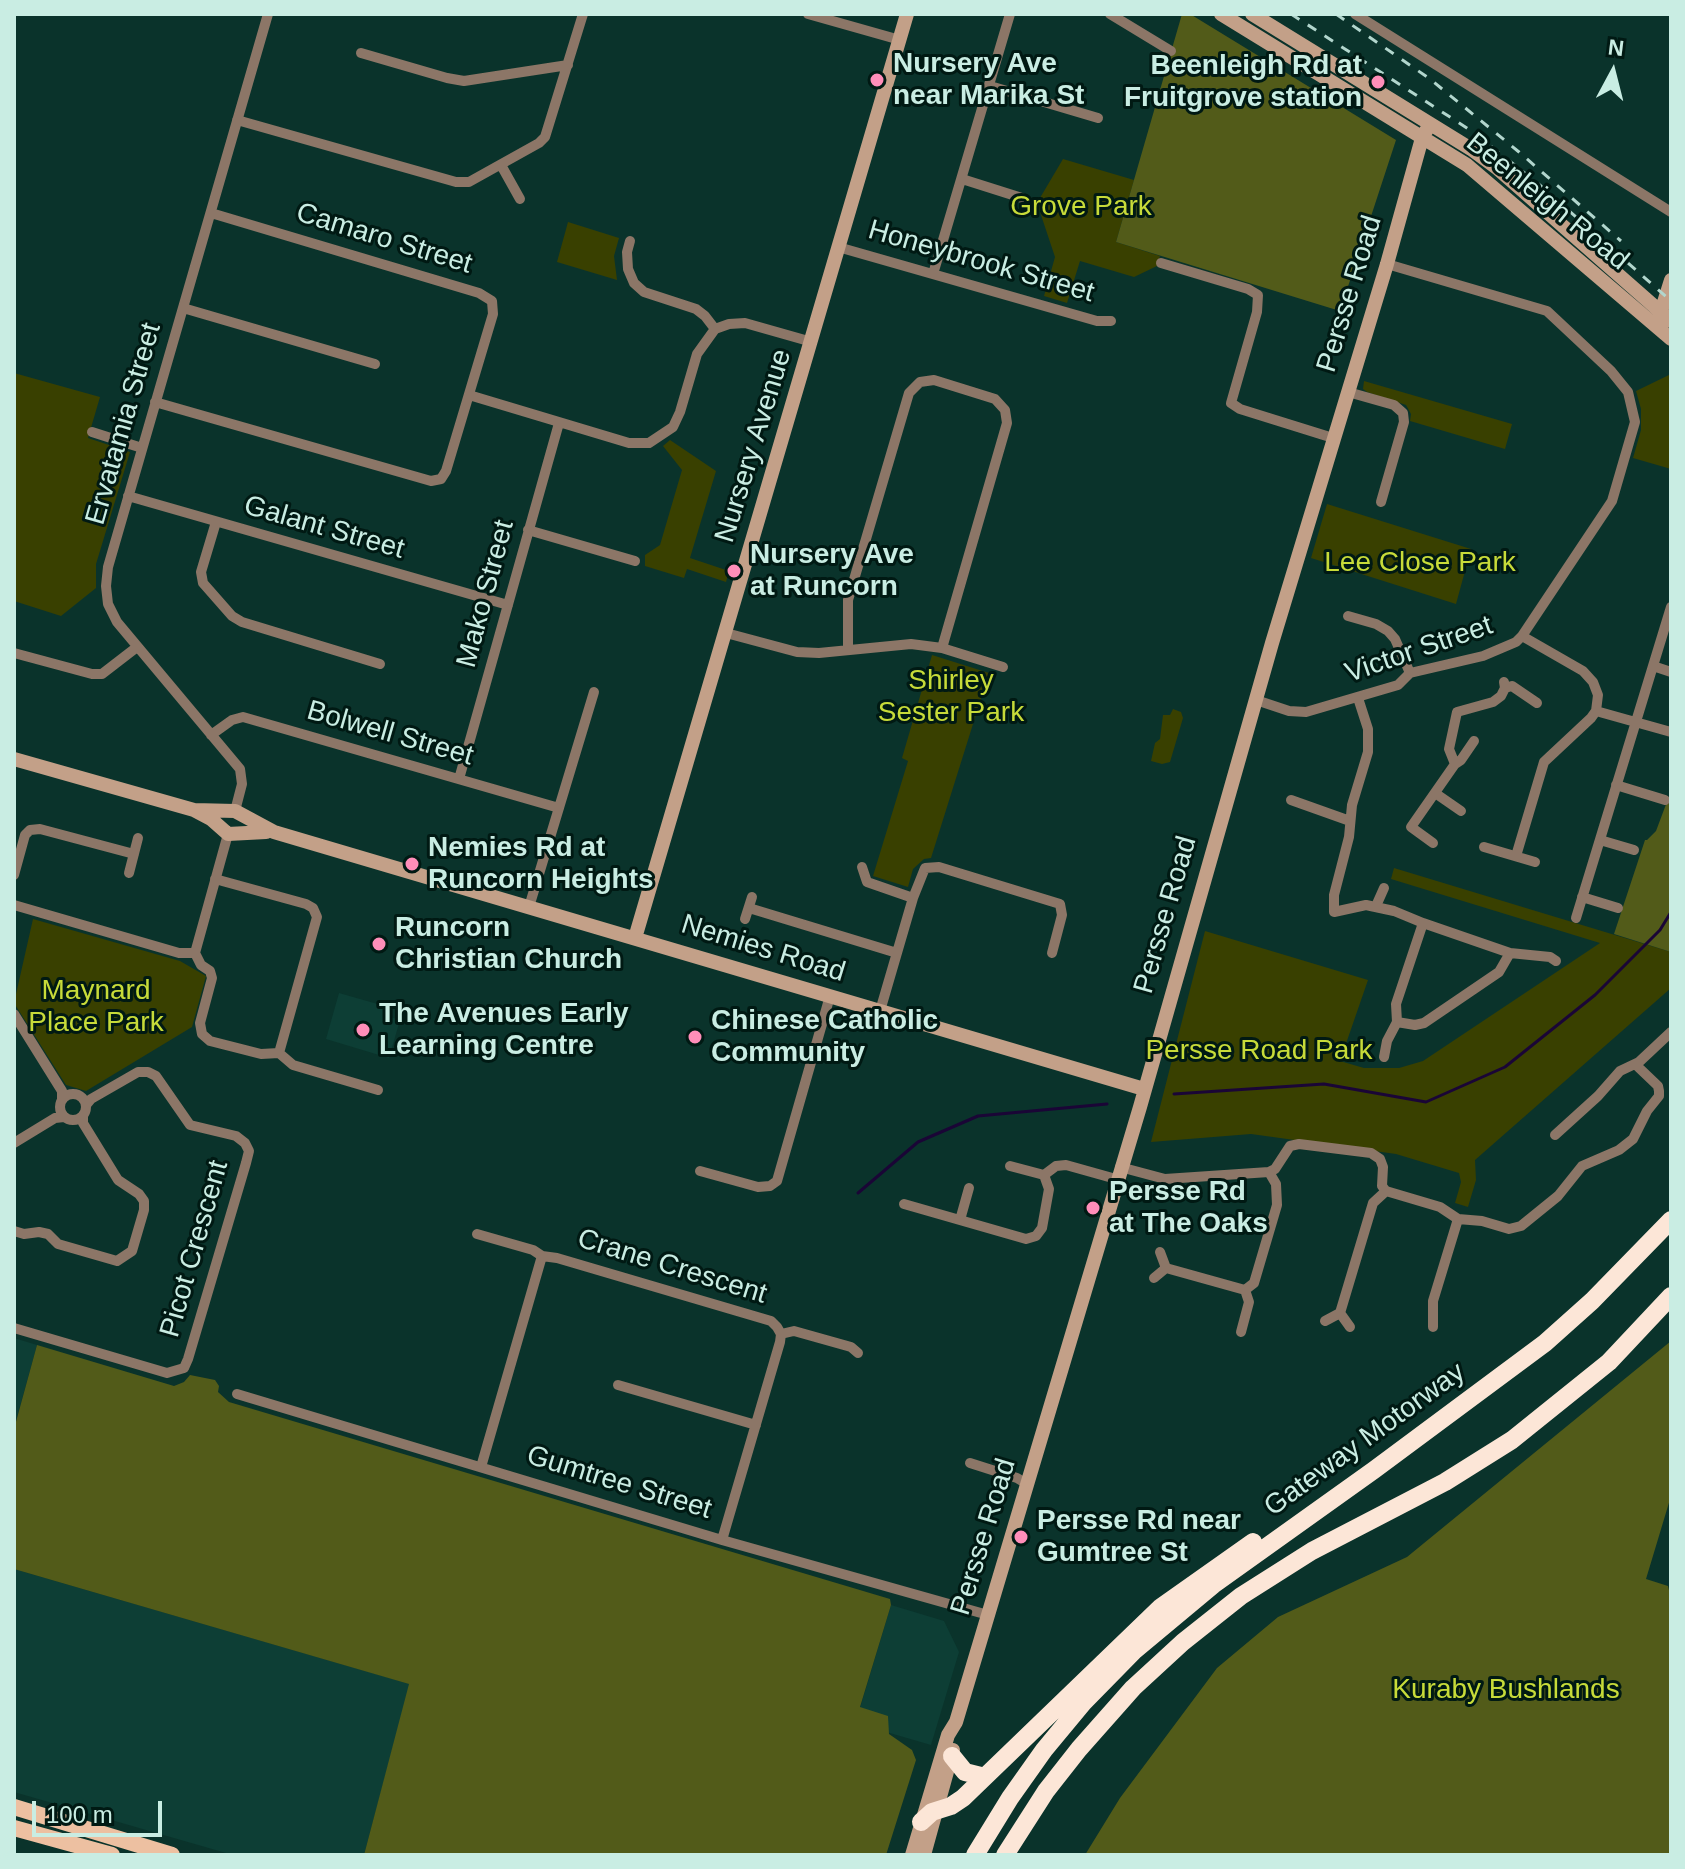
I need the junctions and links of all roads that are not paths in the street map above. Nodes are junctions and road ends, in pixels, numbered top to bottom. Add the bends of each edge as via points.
1 (268, 14) edge
2 (583, 14) edge
3 (808, 14) edge
4 (907, 14) edge
5 (1010, 14) edge
6 (1110, 14) edge
7 (1221, 14) edge
8 (1252, 14) edge
9 (1355, 14) edge
10 (900, 40) junction
11 (1171, 51) dead end
12 (361, 53) dead end
13 (568, 65) junction
14 (990, 86) junction
15 (1098, 118) dead end
16 (237, 120) junction
17 (1430, 124) junction
18 (1422, 138) junction
19 (501, 165) junction
20 (962, 179) junction
21 (1022, 198) dead end
22 (520, 199) dead end
23 (1671, 212) edge
24 (211, 213) junction
25 (630, 241) dead end
26 (838, 247) junction
27 (1161, 263) dead end
28 (1387, 264) junction
29 (933, 274) junction
30 (634, 283) junction
31 (1670, 283) edge
32 (1634, 288) junction
33 (625, 292) dead end
34 (183, 308) junction
35 (1662, 320) edge
36 (1111, 321) dead end
37 (715, 329) junction
38 (1671, 339) edge
39 (812, 342) junction
40 (375, 364) dead end
41 (1348, 392) junction
42 (469, 395) junction
43 (155, 402) junction
44 (559, 423) junction
45 (92, 432) dead end
46 (1333, 438) junction
47 (142, 448) junction
48 (128, 496) junction
49 (1381, 502) dead end
50 (216, 522) junction
51 (528, 530) junction
52 (635, 561) dead end
53 (508, 605) junction
54 (1671, 608) edge
55 (1348, 616) dead end
56 (726, 633) junction
57 (1522, 636) junction
58 (137, 647) junction
59 (942, 648) junction
60 (848, 650) junction
61 (14, 653) edge
62 (380, 664) dead end
63 (1653, 666) junction
64 (1003, 667) dead end
65 (1671, 672) edge
66 (1410, 673) junction
67 (594, 692) dead end
68 (1358, 698) junction
69 (1256, 700) junction
70 (1537, 703) dead end
71 (1596, 711) junction
72 (1636, 722) junction
73 (1671, 732) edge
74 (211, 735) junction
75 (1474, 741) dead end
76 (14, 759) edge
77 (1455, 764) junction
78 (459, 779) junction
79 (1616, 785) junction
80 (1435, 793) junction
81 (1291, 800) dead end
82 (1665, 800) dead end
83 (559, 808) junction
84 (1461, 811) dead end
85 (1350, 821) junction
86 (231, 822) junction
87 (138, 838) dead end
88 (1600, 840) junction
89 (1433, 843) dead end
90 (1484, 847) dead end
91 (1634, 850) dead end
92 (134, 854) junction
93 (1516, 856) junction
94 (1535, 862) dead end
95 (862, 867) dead end
96 (129, 873) dead end
97 (14, 875) edge
98 (215, 879) junction
99 (1384, 888) dead end
100 (1582, 897) junction
101 (913, 898) junction
102 (14, 905) edge
103 (1376, 906) junction
104 (529, 907) junction
105 (748, 908) dead end
106 (1618, 908) dead end
107 (1576, 918) dead end
108 (1423, 923) junction
109 (635, 938) junction
110 (195, 953) junction
111 (897, 953) junction
112 (1052, 953) dead end
113 (1510, 953) junction
114 (1556, 961) dead end
115 (830, 996) junction
116 (880, 1011) junction
117 (14, 1014) edge
118 (1397, 1022) junction
119 (1671, 1032) edge
120 (279, 1053) junction
121 (1384, 1057) dead end
122 (1635, 1064) junction
123 (1144, 1089) junction
124 (378, 1090) dead end
125 (73, 1108) junction
126 (1555, 1135) dead end
127 (14, 1143) edge
128 (1010, 1166) dead end
129 (700, 1171) dead end
130 (1269, 1172) junction
131 (1118, 1173) junction
132 (1044, 1175) junction
133 (969, 1188) dead end
134 (1386, 1191) junction
135 (904, 1204) dead end
136 (1458, 1219) junction
137 (960, 1220) junction
138 (1671, 1220) edge
139 (14, 1231) edge
140 (477, 1234) dead end
141 (1160, 1252) dead end
142 (542, 1256) junction
143 (1166, 1268) junction
144 (1154, 1278) dead end
145 (1245, 1290) junction
146 (1671, 1296) edge
147 (1340, 1313) junction
148 (1325, 1321) dead end
149 (1350, 1327) dead end
150 (1433, 1327) dead end
151 (14, 1328) edge
152 (1241, 1332) dead end
153 (781, 1334) junction
154 (858, 1353) dead end
155 (618, 1385) dead end
156 (237, 1394) dead end
157 (756, 1425) junction
158 (1394, 1454) junction
159 (970, 1463) dead end
160 (481, 1467) junction
161 (1027, 1484) junction
162 (722, 1540) junction
163 (988, 1615) junction
164 (956, 1722) junction
165 (952, 1756) junction
166 (1061, 1770) junction
167 (985, 1777) junction
168 (14, 1807) edge
169 (937, 1810) junction
170 (921, 1822) junction
171 (14, 1828) edge
172 (112, 1855) edge
173 (172, 1855) edge
174 (912, 1855) edge
175 (924, 1855) edge
176 (975, 1855) edge
177 (1005, 1855) edge
178 (1018, 1855) edge

1 - 16 street, Ervatamia Street
2 - 13 street
3 - 10 street
4 - 10 street, Nursery Avenue
5 - 14 street
6 - 11 street
7 - 18 street, Beenleigh Road
8 - 17 street, Beenleigh Road
9 - 23 street
10 - 26 street, Nursery Avenue
12 - 13 street via 464,81
13 - 19 street via 545,137
14 - 15 street
14 - 20 street
16 - 19 street via 456,182 469,182
16 - 24 street, Ervatamia Street
17 - 18 street, Persse Road
17 - 32 street, Beenleigh Road via 1498,169
18 - 28 street, Persse Road
18 - 35 street, Beenleigh Road via 1467,165
19 - 22 street
20 - 21 street
20 - 29 street
24 - 34 street, Ervatamia Street
24 - 42 street, Camaro Street via 492,301 493,314
25 - 30 street via 628,269
26 - 29 street, Honeybrook Street
26 - 39 street, Nursery Avenue
27 - 46 street via 1258,295 1231,403
28 - 41 street, Persse Road
28 - 57 street, Victor Street via 1547,311 1628,392 1635,422 1612,501
29 - 36 street, Honeybrook Street
30 - 33 street
30 - 37 street via 644,292 696,309
31 - 32 street via 1658,290
31 - 35 street
32 - 35 street, Beenleigh Road
34 - 40 street
34 - 43 street, Ervatamia Street
35 - 38 street, Beenleigh Road
37 - 39 street via 745,323
37 - 44 street via 697,354 673,427 661,437 629,443
39 - 56 street, Nursery Avenue
41 - 46 street, Persse Road
41 - 49 street via 1394,405 1403,413
42 - 43 street, Camaro Street via 446,471 431,481
42 - 44 street
43 - 47 street, Ervatamia Street
44 - 51 street, Mako Street
45 - 47 street
46 - 69 street, Persse Road
47 - 48 street, Ervatamia Street
48 - 50 street, Galant Street
48 - 58 street, Ervatamia Street via 106,586 117,622
50 - 53 street, Galant Street
50 - 62 street via 201,572 203,583 232,616
51 - 52 street
51 - 53 street, Mako Street
53 - 78 street, Mako Street
54 - 63 street
55 - 66 street via 1388,631
56 - 60 street via 797,652
56 - 109 street, Nursery Avenue
57 - 66 street, Victor Street via 1483,656
57 - 71 street via 1583,671 1598,695
58 - 61 street via 102,674
58 - 74 street, Ervatamia Street
59 - 60 street via 911,644
59 - 60 street via 1007,423 1005,410 995,399 934,380 920,382 909,393 848,600
59 - 64 street
63 - 65 street
63 - 72 street
66 - 68 street, Victor Street via 1398,685
67 - 83 street
68 - 69 street, Victor Street via 1306,712
68 - 85 street via 1368,729 1368,752
69 - 123 street, Persse Road
70 - 77 street via 1504,685 1493,702 1457,712 1449,749
71 - 72 street
71 - 93 street via 1544,762
72 - 73 street
72 - 79 street
74 - 78 street, Bolwell Street via 243,717
74 - 86 street, Ervatamia Street via 240,769 242,784
75 - 77 street
76 - 86 street, Nemies Road
77 - 80 street
78 - 83 street, Bolwell Street
79 - 82 street
79 - 88 street
80 - 84 street
80 - 89 street via 1411,827
81 - 85 street
83 - 104 street
85 - 103 street via 1334,912
86 - 98 street, Ervatamia Street
86 - 104 street, Nemies Road
87 - 92 street
88 - 91 street
88 - 100 street
90 - 93 street
92 - 96 street
92 - 97 street via 30,830
93 - 94 street
95 - 101 street via 867,882
98 - 110 street, Ervatamia Street
98 - 120 street via 306,904 317,917
99 - 103 street
100 - 106 street
100 - 107 street
101 - 111 street
101 - 112 street via 921,871 939,867 1053,901 1063,909
102 - 110 street via 179,953
103 - 108 street
104 - 109 street, Nemies Road
105 - 111 street
108 - 113 street
108 - 118 street via 1396,1004
109 - 115 street, Nemies Road
110 - 120 street via 212,978 202,1034 210,1041 261,1054
111 - 116 street
113 - 114 street
113 - 118 street via 1499,972 1424,1023
115 - 116 street, Nemies Road
115 - 129 street via 777,1181 758,1187
116 - 123 street, Nemies Road
117 - 125 street
118 - 121 street
119 - 122 street
120 - 124 street via 293,1065
122 - 126 street via 1620,1071
122 - 136 street via 1658,1086 1659,1096 1626,1145 1582,1166 1558,1196 1521,1226 1509,1229
123 - 131 street, Persse Road
125 - 127 street, Picot Crescent
125 - 139 street via 118,1180 144,1201 132,1251 117,1261 58,1244 48,1234
125 - 151 street, Picot Crescent via 138,1072 148,1072 190,1125 236,1136 249,1151 184,1368 167,1373
128 - 132 street
130 - 131 street via 1165,1179
130 - 134 street via 1290,1146 1299,1144 1371,1153 1380,1159
130 - 145 street via 1277,1205 1254,1283
131 - 132 street via 1066,1165
131 - 161 street, Persse Road
132 - 137 street via 1049,1189 1036,1236 1026,1239
133 - 137 street
134 - 136 street via 1440,1207
134 - 147 street via 1373,1203
135 - 137 street
136 - 150 street via 1433,1301
138 - 158 highway, Gateway Motorway via 1545,1343
140 - 142 street, Crane Crescent
141 - 143 street
142 - 153 street, Crane Crescent via 771,1321
142 - 160 street
143 - 144 street
143 - 145 street
145 - 152 street via 1249,1302
146 - 166 highway, Gateway Motorway via 1609,1362 1512,1440 1241,1596 1133,1688
147 - 148 street
147 - 149 street
153 - 154 street via 794,1331
153 - 157 street, Crane Crescent
155 - 157 street
156 - 160 street, Gumtree Street
157 - 162 street, Crane Crescent
158 - 167 highway via 1366,1467 1161,1607
158 - 176 highway, Gateway Motorway via 1195,1598 1135,1650 1044,1750
159 - 161 street
160 - 162 street, Gumtree Street
161 - 163 street, Persse Road
162 - 163 street, Gumtree Street
163 - 164 street, Persse Road
164 - 165 street, Persse Road
164 - 170 street, Persse Road
165 - 167 highway via 965,1772
165 - 169 street, Persse Road
166 - 177 highway, Gateway Motorway
166 - 178 highway via 1058,1787
167 - 169 highway via 957,1803
168 - 173 main road
169 - 170 highway
169 - 175 street, Persse Road
170 - 174 street, Persse Road
171 - 172 main road

